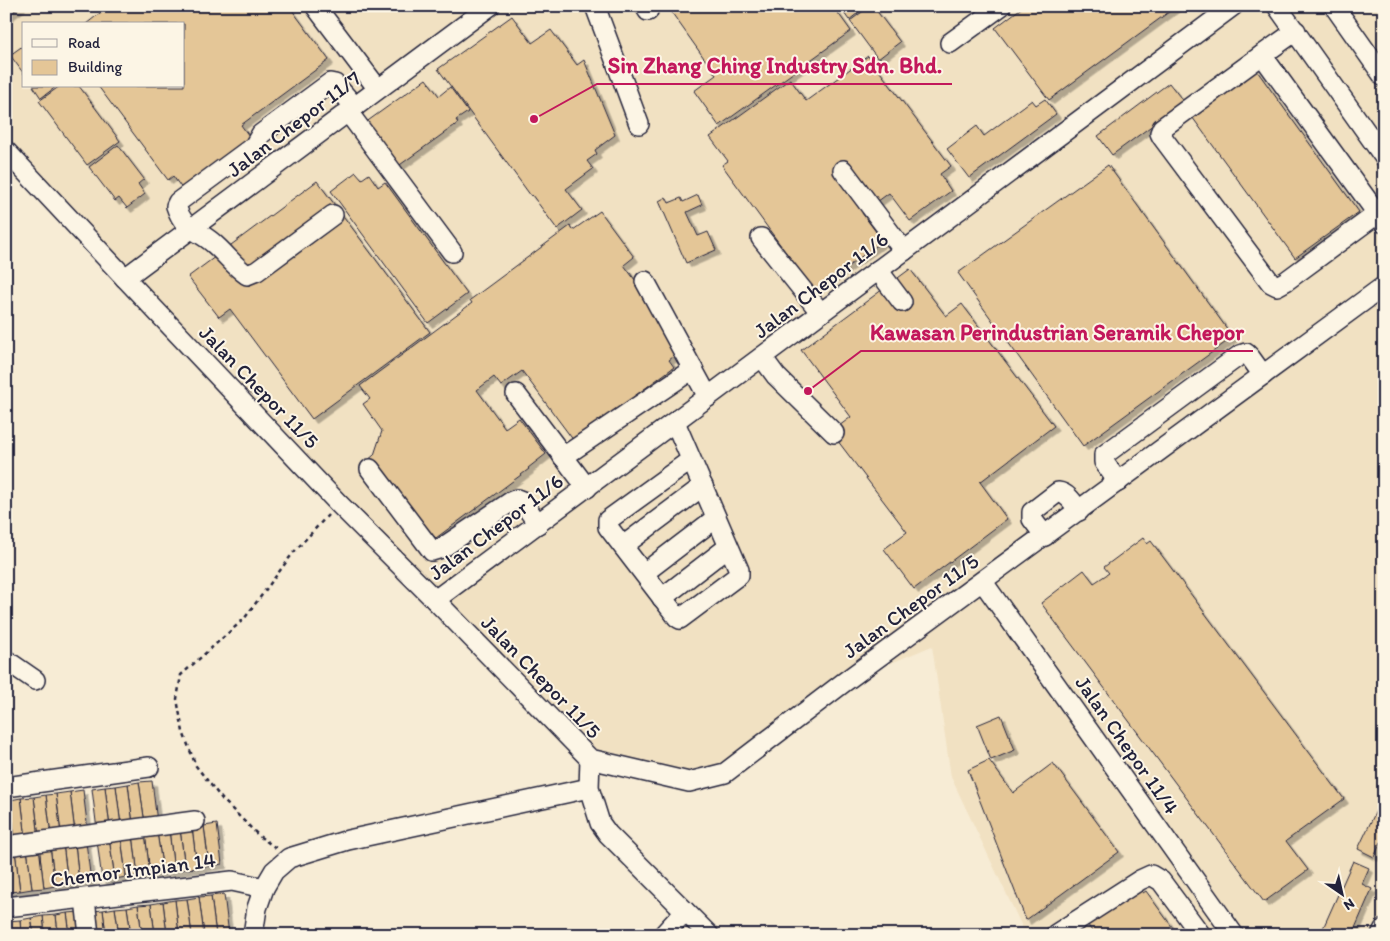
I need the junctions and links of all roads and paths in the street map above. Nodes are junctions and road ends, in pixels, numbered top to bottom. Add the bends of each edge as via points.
1 (316, 6) edge
2 (490, 6) edge
3 (595, 6) edge
4 (1001, 6) edge
5 (1233, 6) edge
6 (1277, 6) edge
7 (1334, 6) edge
8 (1296, 31) junction
9 (950, 43) dead end
10 (1262, 54) junction
11 (1384, 77) edge
12 (378, 89) junction
13 (351, 109) junction
14 (639, 124) dead end
15 (6, 150) edge
16 (1384, 157) edge
17 (843, 170) dead end
18 (333, 215) dead end
19 (1381, 219) edge
20 (190, 229) junction
21 (761, 238) dead end
22 (904, 251) junction
23 (452, 252) dead end
24 (878, 270) junction
25 (125, 278) junction
26 (645, 281) dead end
27 (1384, 286) edge
28 (902, 302) dead end
29 (821, 313) junction
30 (762, 357) junction
31 (693, 369) junction
32 (1263, 375) junction
33 (516, 394) dead end
34 (708, 397) junction
35 (675, 422) junction
36 (834, 433) dead end
37 (563, 457) junction
38 (691, 460) junction
39 (370, 470) dead end
40 (1118, 482) junction
41 (703, 486) junction
42 (587, 488) junction
43 (339, 504) junction
44 (1079, 511) junction
45 (716, 518) junction
46 (538, 524) junction
47 (1045, 536) junction
48 (623, 546) junction
49 (728, 547) junction
50 (644, 573) junction
51 (983, 582) junction
52 (662, 598) junction
53 (435, 600) junction
54 (6, 660) edge
55 (35, 680) dead end
56 (590, 759) junction
57 (149, 767) dead end
58 (6, 787) edge
59 (589, 788) junction
60 (195, 821) dead end
61 (6, 846) edge
62 (289, 858) junction
63 (264, 888) junction
64 (85, 899) junction
65 (6, 907) edge
66 (685, 912) junction
67 (1384, 929) edge
68 (1056, 934) edge
69 (89, 935) edge
70 (254, 935) edge
71 (663, 935) edge
72 (709, 935) edge
73 (1201, 935) edge
74 (1234, 935) edge
75 (1381, 935) edge

1 - 12 street
2 - 12 street, Jalan Chepor 11/7
3 - 14 street
4 - 9 street
5 - 22 street, Jalan Chepor 11/6
6 - 8 street
7 - 11 street
8 - 10 street
8 - 16 street
10 - 19 street
10 - 19 street via 1162,128 1162,137 1277,286
12 - 13 street, Jalan Chepor 11/7
13 - 20 street, Jalan Chepor 11/7
13 - 20 street via 335,84 330,83 261,134 254,146 178,202 178,212
13 - 23 street
15 - 25 street, Jalan Chepor 11/5
17 - 22 street
18 - 20 street via 247,275 213,242
20 - 25 street, Jalan Chepor 11/7
21 - 29 street
22 - 24 street, Jalan Chepor 11/6
24 - 28 street
24 - 29 street, Jalan Chepor 11/6
25 - 43 street, Jalan Chepor 11/5
26 - 31 street
27 - 32 street, Jalan Chepor 11/5
29 - 30 street, Jalan Chepor 11/6
30 - 34 street, Jalan Chepor 11/6
30 - 36 street via 776,376
31 - 34 street
31 - 37 street
32 - 40 street, Jalan Chepor 11/5
32 - 40 street via 1246,353 1224,366 1104,455 1104,462
33 - 37 street
34 - 35 street, Jalan Chepor 11/6
35 - 38 street
35 - 42 street, Jalan Chepor 11/6
37 - 42 street
38 - 41 street
38 - 48 street via 608,520 608,527
39 - 46 street via 432,551 442,548 512,501 522,501
40 - 44 street, Jalan Chepor 11/5
41 - 45 street
41 - 48 street
42 - 46 street, Jalan Chepor 11/6
43 - 53 street, Jalan Chepor 11/5
43 - 62 path via 293,553 244,619 181,675 177,699 183,732 196,766 222,799 259,836
44 - 47 street, Jalan Chepor 11/5
44 - 47 street via 1068,496 1058,492 1032,512 1032,519
45 - 49 street
45 - 50 street
46 - 53 street, Jalan Chepor 11/6
47 - 51 street, Jalan Chepor 11/5
48 - 50 street
49 - 52 street
49 - 52 street via 739,575 680,618
50 - 52 street
51 - 56 street, Jalan Chepor 11/5 via 725,773 689,782
51 - 74 street, Jalan Chepor 11/4
53 - 56 street, Jalan Chepor 11/5
54 - 55 street
56 - 59 street
57 - 58 street
59 - 62 street via 348,840
59 - 66 street via 600,823 608,834
60 - 61 street
62 - 63 street via 274,871
63 - 64 street, Chemor Impian 14 via 232,881
63 - 70 street via 257,908
64 - 65 street, Chemor Impian 14
64 - 69 street
66 - 71 street
66 - 72 street
67 - 75 street
68 - 73 street via 1151,875 1161,881

